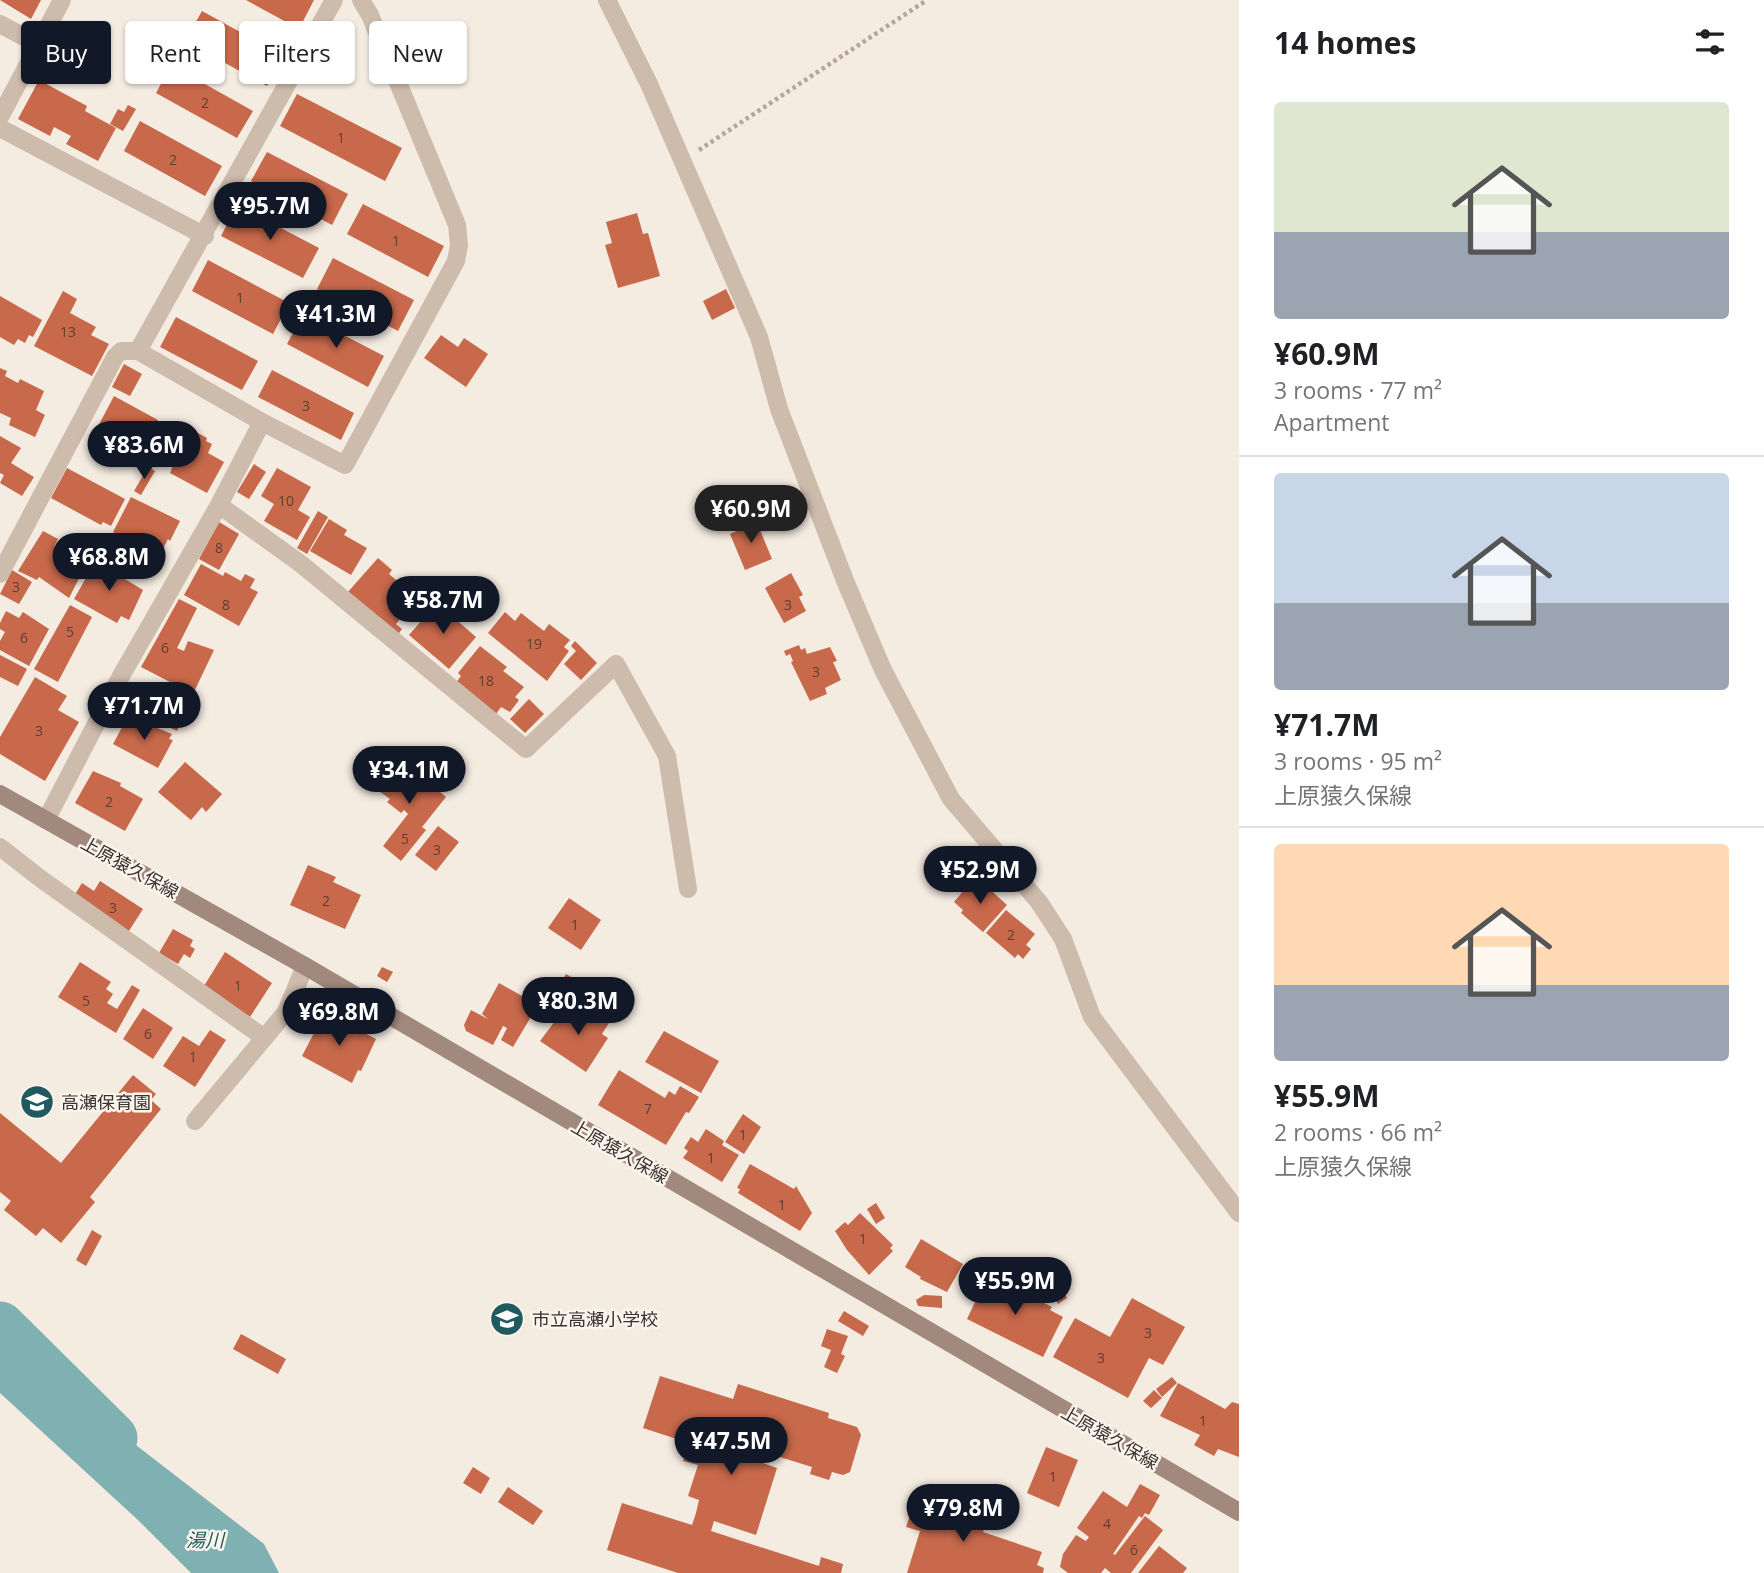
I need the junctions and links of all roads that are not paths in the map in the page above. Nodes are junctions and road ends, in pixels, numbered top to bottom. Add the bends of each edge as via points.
1 (62, 0) edge
2 (334, 0) edge
3 (361, 0) edge
4 (607, 0) edge
5 (50, 21) edge
6 (0, 24) edge
7 (21, 35) edge
8 (21, 76) edge
9 (0, 117) edge
10 (0, 128) edge
11 (205, 236) junction
12 (138, 351) junction
13 (262, 422) junction
14 (219, 505) junction
15 (0, 574) edge
16 (0, 794) edge
17 (46, 820) junction
18 (0, 847) edge
19 (688, 888) dead end
20 (305, 966) junction
21 (264, 1037) junction
22 (195, 1121) dead end
23 (1239, 1213) edge
24 (1239, 1511) edge

1 - 5 street
2 - 11 street
3 - 13 street via 457,225 456,261 345,465
4 - 23 street via 649,84 759,337 779,409 883,670 951,799 1039,902 1063,939 1093,1017
6 - 7 street
8 - 9 street
10 - 11 street
11 - 12 street
12 - 13 street
12 - 15 street via 121,351 115,357
13 - 14 street
14 - 17 street via 121,676
14 - 19 street via 301,564 526,749 616,664 667,757
16 - 17 main road, 上原猿久保線
17 - 20 main road, 上原猿久保線
18 - 21 street
20 - 21 street via 286,1012
20 - 24 main road, 上原猿久保線
21 - 22 street

